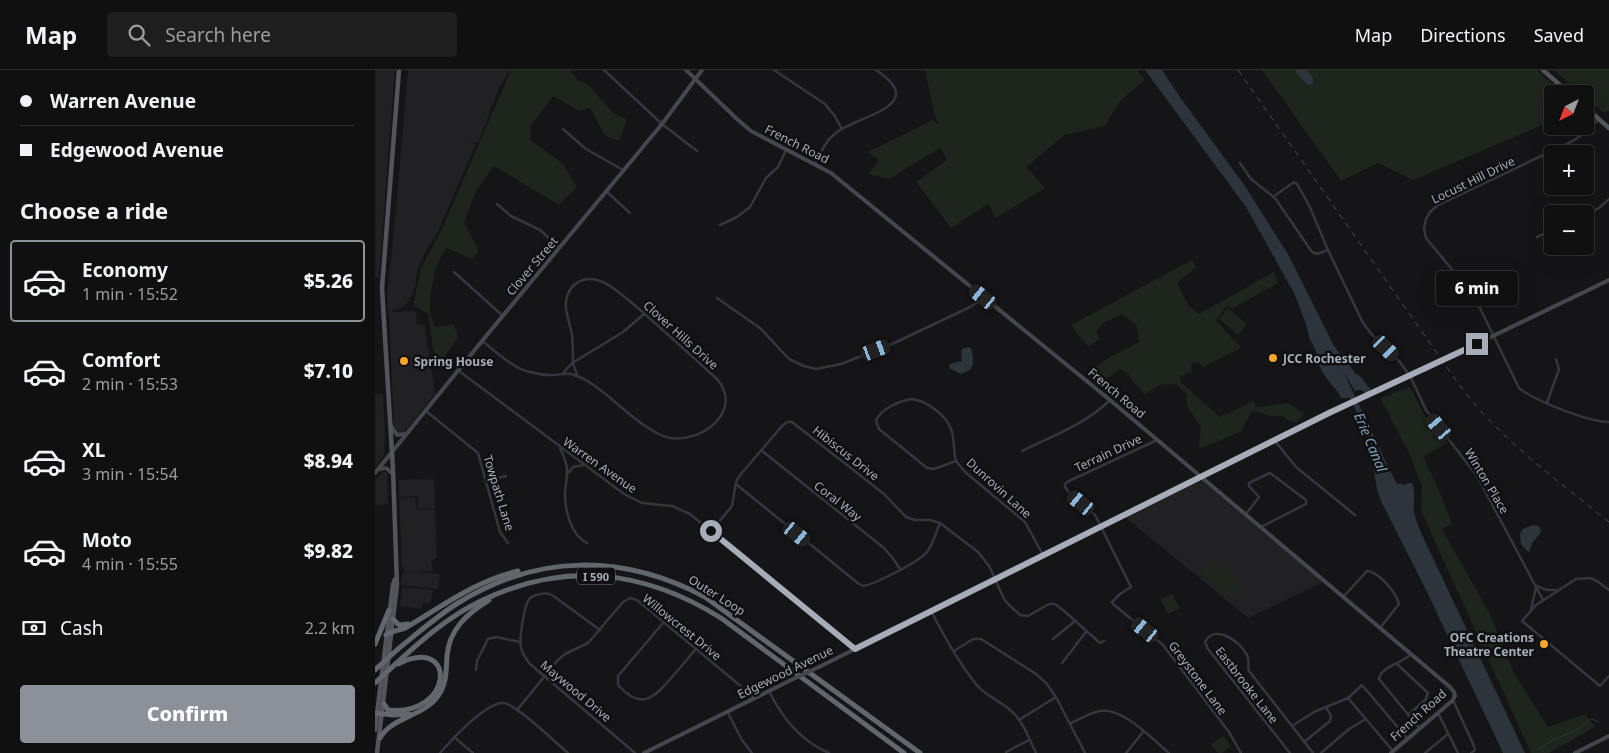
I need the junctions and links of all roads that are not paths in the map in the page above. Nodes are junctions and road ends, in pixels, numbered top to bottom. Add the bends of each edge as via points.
1 (399, 70) edge
2 (605, 70) edge
3 (686, 70) edge
4 (703, 70) edge
5 (773, 70) edge
6 (877, 70) edge
7 (1543, 70) edge
8 (696, 79) junction
9 (1559, 85) edge
10 (1594, 115) edge
11 (1599, 120) junction
12 (663, 124) junction
13 (1609, 128) edge
14 (842, 129) junction
15 (563, 130) dead end
16 (786, 150) junction
17 (697, 151) dead end
18 (1241, 163) dead end
19 (815, 164) junction
20 (624, 171) junction
21 (607, 192) junction
22 (1273, 197) junction
23 (1609, 199) edge
24 (497, 204) dead end
25 (1594, 210) edge
26 (630, 213) dead end
27 (720, 224) dead end
28 (1544, 234) edge
29 (1537, 237) dead end
30 (560, 248) junction
31 (1328, 250) junction
32 (454, 272) dead end
33 (1609, 280) edge
34 (983, 297) junction
35 (717, 298) dead end
36 (645, 314) junction
37 (503, 316) junction
38 (1494, 336) junction
39 (482, 341) junction
40 (1556, 359) dead end
41 (573, 363) junction
42 (459, 371) junction
43 (562, 374) junction
44 (578, 376) junction
45 (1410, 376) junction
46 (1109, 400) junction
47 (1547, 403) junction
48 (426, 411) junction
49 (1609, 422) edge
50 (390, 423) junction
51 (408, 433) junction
52 (1157, 440) junction
53 (1275, 441) junction
54 (559, 446) junction
55 (761, 450) junction
56 (1022, 451) dead end
57 (392, 453) junction
58 (956, 461) junction
59 (584, 465) junction
60 (376, 472) edge
61 (393, 474) junction
62 (567, 475) junction
63 (506, 476) dead end
64 (1202, 477) junction
65 (485, 482) junction
66 (735, 484) junction
67 (1246, 515) junction
68 (1355, 515) dead end
69 (941, 523) junction
70 (1101, 527) junction
71 (1261, 527) junction
72 (711, 531) junction
73 (508, 543) dead end
74 (587, 543) dead end
75 (1043, 555) junction
76 (531, 570) junction
77 (900, 570) junction
78 (395, 578) junction
79 (995, 580) junction
80 (1536, 586) junction
81 (1559, 590) junction
82 (1609, 590) edge
83 (504, 591) junction
84 (1343, 597) junction
85 (1543, 600) junction
86 (389, 610) junction
87 (931, 611) junction
88 (1530, 611) junction
89 (393, 619) junction
90 (418, 620) junction
91 (1075, 621) junction
92 (663, 622) junction
93 (1380, 628) junction
94 (600, 630) junction
95 (1086, 632) junction
96 (388, 633) junction
97 (1053, 639) dead end
98 (1104, 641) dead end
99 (520, 642) junction
100 (375, 644) edge
101 (696, 649) junction
102 (855, 649) junction
103 (954, 651) junction
104 (1411, 654) junction
105 (1062, 663) dead end
106 (396, 664) junction
107 (1397, 664) junction
108 (375, 670) edge
109 (476, 670) dead end
110 (544, 676) junction
111 (1609, 676) edge
112 (375, 683) edge
113 (769, 691) junction
114 (1056, 697) junction
115 (755, 698) junction
116 (1348, 698) junction
117 (1453, 700) junction
118 (384, 704) junction
119 (1326, 707) junction
120 (517, 710) junction
121 (727, 712) junction
122 (380, 713) junction
123 (415, 713) junction
124 (1438, 713) junction
125 (1408, 715) junction
126 (1365, 719) junction
127 (1019, 720) junction
128 (1071, 723) junction
129 (1292, 726) junction
130 (1420, 729) junction
131 (375, 730) edge
132 (1143, 732) junction
133 (1448, 734) junction
134 (1609, 736) edge
135 (454, 737) junction
136 (380, 738) junction
137 (1408, 738) junction
138 (1029, 740) junction
139 (1304, 742) junction
140 (1006, 752) edge
141 (1392, 752) edge
142 (377, 753) edge
143 (440, 753) edge
144 (473, 753) edge
145 (569, 753) edge
146 (635, 753) edge
147 (644, 753) edge
148 (752, 753) edge
149 (829, 753) edge
150 (904, 753) edge
151 (919, 753) edge
152 (1036, 753) edge
153 (1085, 753) edge
154 (1125, 753) edge
155 (1169, 753) edge
156 (1241, 753) edge
157 (1290, 753) edge
158 (1313, 753) edge
159 (1321, 753) edge
160 (1425, 753) edge
161 (1457, 753) edge
162 (1471, 753) edge
163 (1575, 753) edge

1 - 50 main road via 382,288
2 - 12 street
3 - 8 street, French Road
4 - 8 street, Clover Street
5 - 14 street via 825,104
6 - 14 street via 894,85 893,102 886,109
7 - 9 main road
8 - 12 street, Clover Street
8 - 16 street, French Road via 744,126
10 - 11 main road
11 - 13 main road
11 - 38 street, Locust Hill Drive via 1577,139 1438,205 1427,215 1424,229 1428,242 1474,296
12 - 17 street
12 - 20 street, Clover Street
14 - 19 street via 828,141
15 - 20 street via 586,149
16 - 19 street, French Road
16 - 27 street via 750,207
18 - 22 street via 1251,179
19 - 34 street, French Road via 831,173
20 - 21 street, Clover Street
21 - 26 street
21 - 30 street, Clover Street
22 - 31 street via 1312,252 1317,254
22 - 31 street, Winton Place via 1294,182 1297,184
23 - 25 street
24 - 30 street via 514,218 540,230
28 - 29 street
30 - 37 street, Clover Street
31 - 45 street, Winton Place via 1363,323
32 - 37 street
33 - 38 street, Edgewood Avenue
34 - 35 street via 968,308 892,344 824,368 804,366 789,359 760,328
34 - 46 street, French Road
36 - 41 street via 623,332
36 - 41 street, Clover Hills Drive via 603,282 588,279 575,284 566,302 573,341
36 - 44 street, Clover Hills Drive via 720,382 726,402 717,422 691,436 667,437 652,430
37 - 39 street, Clover Street
38 - 45 street, Edgewood Avenue
38 - 47 street, Locust Hill Drive via 1519,388
39 - 42 street, Clover Street
39 - 43 street, Clover Hills Drive via 521,369 540,374
40 - 47 street via 1559,369
41 - 43 street
41 - 44 street, Clover Hills Drive
42 - 48 street, Clover Street
42 - 54 street, Warren Avenue
43 - 44 street, Clover Hills Drive
45 - 53 street, Edgewood Avenue
45 - 80 street, Winton Place via 1426,410 1477,476
46 - 52 street, French Road
46 - 56 street via 1087,419
47 - 49 street, Locust Hill Drive
48 - 51 street, Clover Street
48 - 65 street, Towpath Lane via 475,450 480,457
50 - 51 street via 397,435
50 - 57 main road
51 - 57 street, Clover Street
52 - 64 street, French Road
52 - 70 street, Terrain Drive via 1065,484 1067,491 1095,515
53 - 64 street, Edgewood Avenue
53 - 68 street via 1294,465
54 - 59 street, Warren Avenue
54 - 62 street
55 - 66 street, Hibiscus Drive
55 - 69 street, Hibiscus Drive via 783,425 793,422 884,494 906,517
55 - 77 street, Coral Way via 884,548
57 - 60 street, Clover Street
57 - 61 main road
58 - 58 street, Dunrovin Lane via 949,425 924,403 907,400 878,416 876,422 880,430 927,468 935,469
58 - 75 street, Dunrovin Lane via 1025,522
59 - 62 street via 573,467
59 - 72 street, Warren Avenue via 629,497 646,504 682,509
60 - 61 street via 386,468
61 - 78 main road
62 - 74 street via 565,496 568,516 577,535
63 - 65 street
64 - 67 street, French Road
64 - 70 street, Edgewood Avenue
65 - 73 street, Towpath Lane via 500,532
66 - 72 street, Hibiscus Drive via 733,504
66 - 77 street via 862,585 869,585
67 - 71 street, French Road
67 - 71 street via 1259,498 1249,483 1270,473 1306,500 1306,504
69 - 77 street via 925,554
69 - 79 street via 982,556
70 - 75 street, Edgewood Avenue
70 - 156 street, Greystone Lane via 1131,587 1113,604 1163,645 1229,732
71 - 84 street, French Road
72 - 102 street, Warren Avenue
75 - 79 street, Edgewood Avenue
76 - 90 highway via 485,582
76 - 108 highway, Outer Loop / I 590, bridge via 485,588 457,604
76 - 151 highway, Outer Loop / I 590 via 569,565 609,566 641,571 683,585 730,614
78 - 86 main road
78 - 89 main road
79 - 87 street, Edgewood Avenue
79 - 91 street via 1009,605 1020,614 1027,616 1052,604
80 - 81 street
80 - 85 street, Winton Place
80 - 88 street
81 - 82 street via 1576,580 1589,578
81 - 85 street
83 - 106 highway, Outer Loop / I 590 via 458,614
83 - 123 highway via 472,611 458,625 448,648 443,689 431,704
83 - 150 highway, Outer Loop / I 590 via 555,577 579,576 618,577 677,594 721,618
84 - 93 street, French Road
84 - 93 street via 1367,571 1378,577 1393,590 1399,604
85 - 88 street
86 - 96 main road
86 - 100 highway
87 - 102 street, Edgewood Avenue
87 - 103 street
88 - 111 street via 1521,621 1534,632 1600,686
89 - 90 highway via 399,625
89 - 96 main road
90 - 96 highway
91 - 95 street
91 - 97 street
92 - 94 street, Willowcrest Drive via 630,598
92 - 101 street, Willowcrest Drive
92 - 101 street via 618,676 619,687 635,698 653,697
93 - 104 street, French Road
94 - 99 street via 547,594 528,599
94 - 110 street, Willowcrest Drive via 586,645 560,658
95 - 98 street via 1100,643
95 - 105 street
96 - 118 main road
96 - 122 main road
99 - 109 street via 496,637 488,639
99 - 110 street, Maywood Drive via 525,658
101 - 115 street, Willowcrest Drive
102 - 113 street, Edgewood Avenue, bridge
103 - 114 street via 973,639 985,640 1036,674
103 - 127 street via 977,686
104 - 107 street
104 - 117 street, French Road via 1454,692
106 - 112 highway, Outer Loop, bridge
106 - 118 highway via 413,658 428,658 439,667 441,683 428,699 412,710 388,710
107 - 125 street via 1381,673 1379,679
107 - 125 street via 1428,692 1426,699
110 - 120 street, Willowcrest Drive
110 - 146 street, Maywood Drive
113 - 115 street, Edgewood Avenue
113 - 149 street via 792,727
114 - 127 street
114 - 128 street
115 - 121 street, Edgewood Avenue
116 - 119 street, Eastbrooke Lane
116 - 126 street
116 - 137 street, Eastbrooke Lane via 1362,685
117 - 124 street, French Road
117 - 162 street via 1474,746
118 - 122 main road
119 - 129 street, Eastbrooke Lane
119 - 139 street via 1330,721
120 - 135 street via 505,703 494,705
120 - 145 street
121 - 147 street, Edgewood Avenue
121 - 148 street
122 - 123 highway
122 - 131 main road
122 - 136 main road
123 - 136 highway via 387,727
124 - 130 street, French Road
124 - 133 street
125 - 130 street
126 - 141 street
126 - 159 street
127 - 138 street
128 - 132 street via 1108,710 1124,716
128 - 153 street
129 - 139 street, Eastbrooke Lane
129 - 157 street, Eastbrooke Lane via 1249,671 1243,650 1222,634 1207,639 1208,649
130 - 137 street, French Road
132 - 154 street
132 - 155 street
133 - 160 street
133 - 161 street
134 - 163 street
135 - 143 street
135 - 144 street
136 - 142 main road
137 - 141 street, French Road
138 - 140 street
138 - 152 street
139 - 158 street, Eastbrooke Lane

